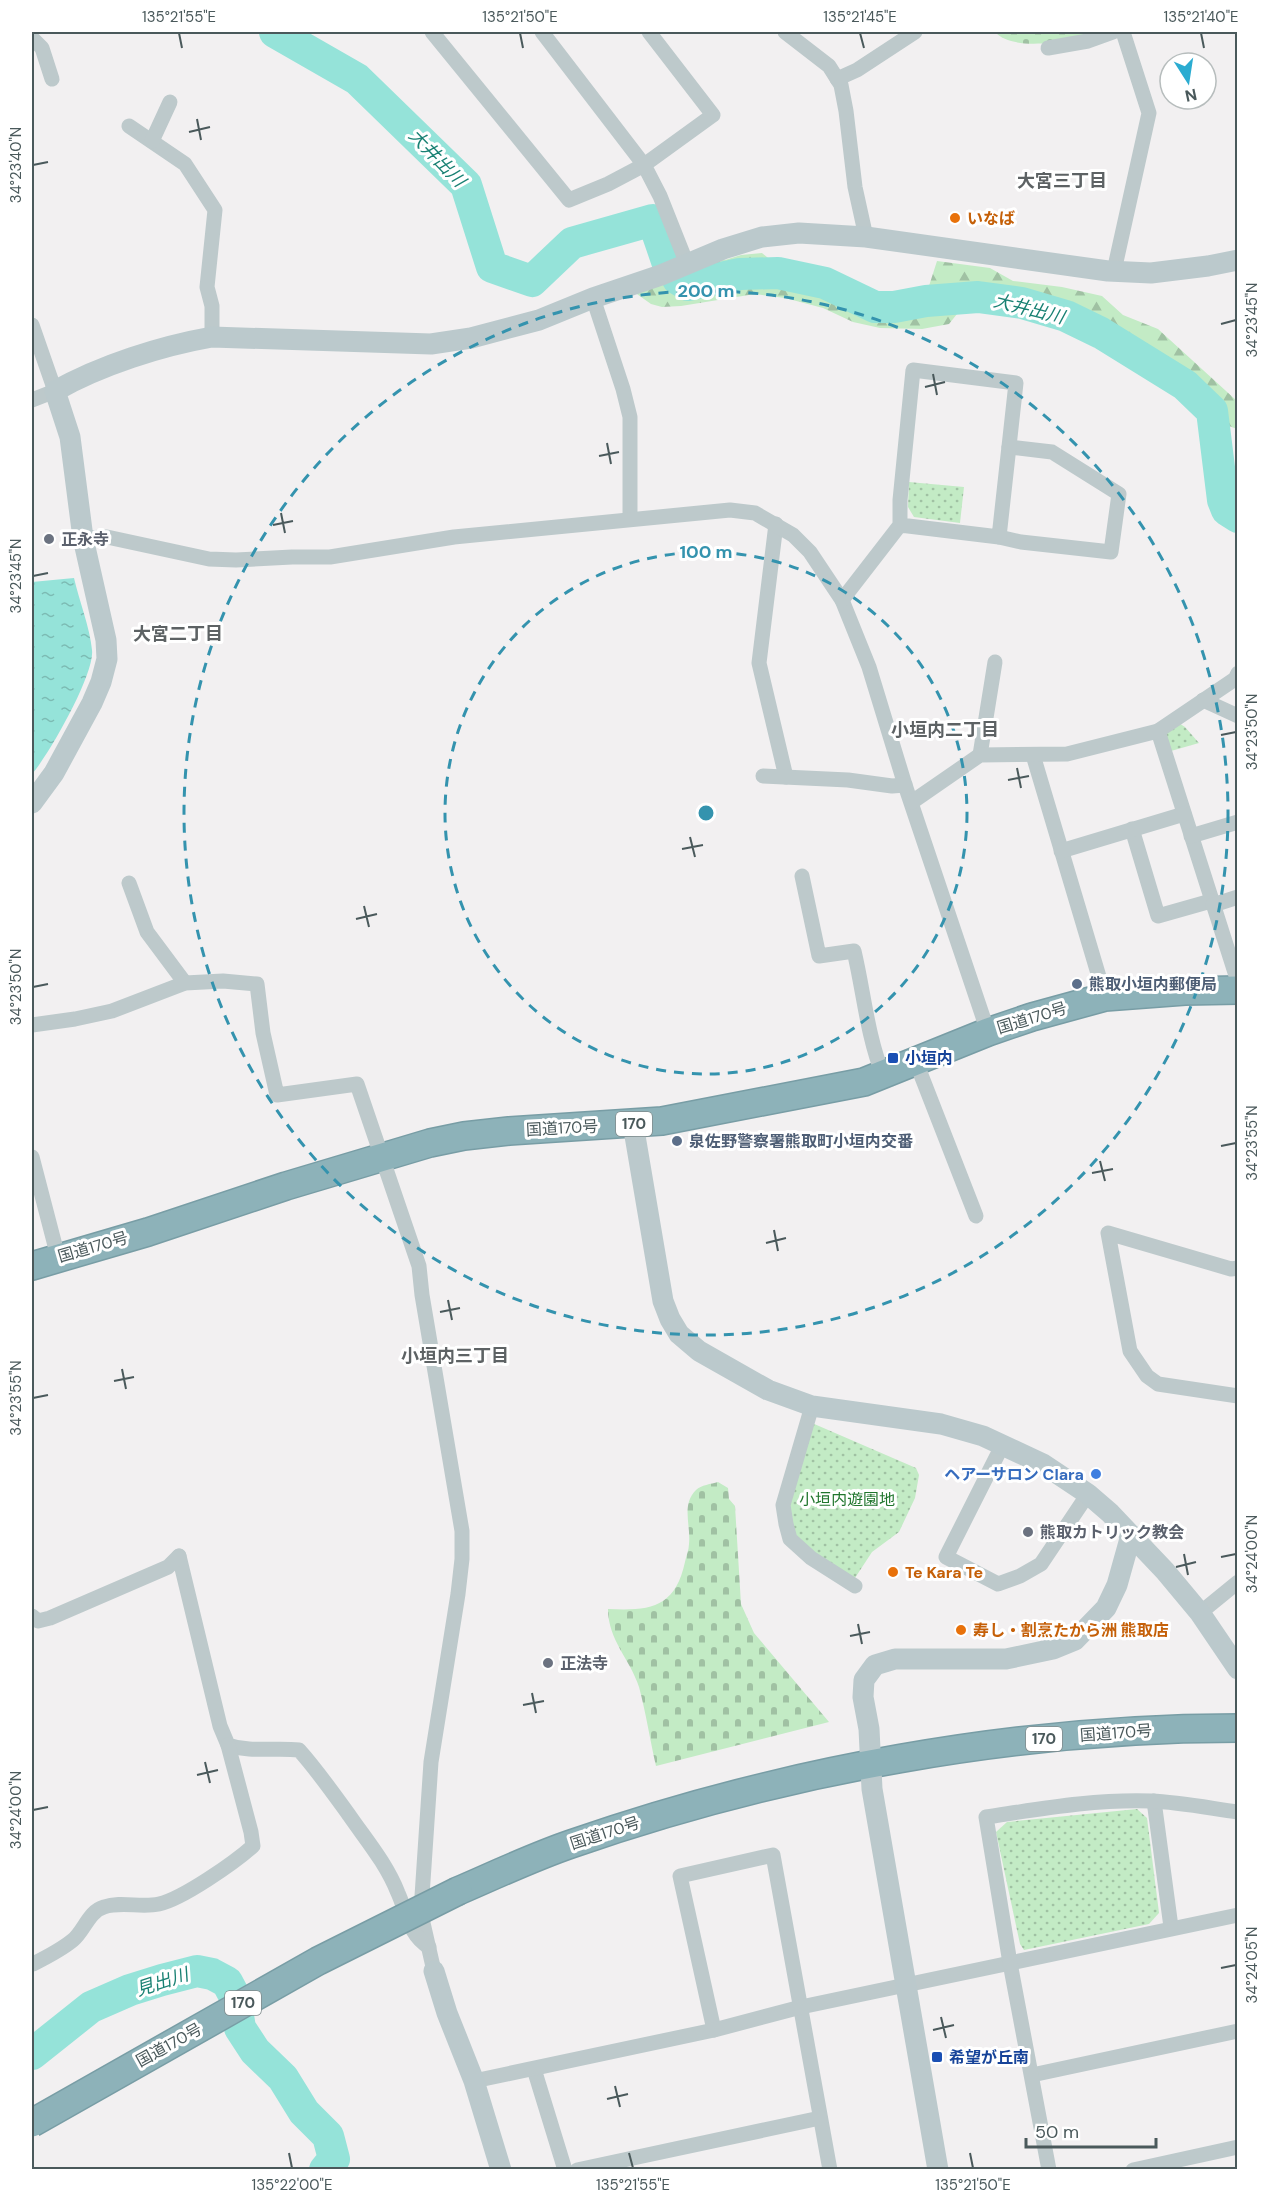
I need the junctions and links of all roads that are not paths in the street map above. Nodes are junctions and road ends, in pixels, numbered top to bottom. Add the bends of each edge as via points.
1 (432, 32) edge
2 (542, 32) edge
3 (649, 32) edge
4 (785, 32) edge
5 (915, 32) edge
6 (1113, 32) edge
7 (1123, 32) edge
8 (32, 38) edge
9 (1048, 48) dead end
10 (52, 79) dead end
11 (837, 80) junction
12 (170, 102) dead end
13 (129, 126) dead end
14 (152, 141) junction
15 (644, 165) junction
16 (866, 237) junction
17 (1238, 260) edge
18 (687, 264) junction
19 (1114, 271) junction
20 (593, 298) junction
21 (32, 325) edge
22 (212, 337) junction
23 (55, 391) junction
24 (32, 400) edge
25 (1010, 447) junction
26 (630, 519) junction
27 (776, 524) junction
28 (900, 525) junction
29 (999, 537) junction
30 (83, 538) junction
31 (842, 600) junction
32 (995, 662) dead end
33 (1238, 673) edge
34 (1203, 700) junction
35 (1238, 716) edge
36 (1158, 731) junction
37 (981, 755) junction
38 (1033, 755) junction
39 (763, 776) dead end
40 (786, 777) junction
41 (905, 785) junction
42 (912, 802) junction
43 (32, 803) edge
44 (1184, 814) junction
45 (1238, 822) edge
46 (1132, 829) junction
47 (1191, 836) junction
48 (1061, 851) junction
49 (802, 876) dead end
50 (129, 883) dead end
51 (1238, 897) edge
52 (1212, 903) junction
53 (1238, 982) edge
54 (185, 983) junction
55 (1238, 990) edge
56 (1105, 997) junction
57 (32, 1024) edge
58 (988, 1032) junction
59 (916, 1062) junction
60 (883, 1075) junction
61 (633, 1124) junction
62 (381, 1156) junction
63 (32, 1157) edge
64 (976, 1216) dead end
65 (58, 1257) junction
66 (32, 1266) edge
67 (1238, 1268) edge
68 (1238, 1396) edge
69 (812, 1406) junction
70 (1003, 1444) junction
71 (1088, 1494) junction
72 (1131, 1535) junction
73 (1238, 1582) edge
74 (855, 1586) dead end
75 (1200, 1613) junction
76 (32, 1616) edge
77 (1238, 1669) edge
78 (1228, 1728) edge
79 (228, 1745) junction
80 (871, 1763) junction
81 (1154, 1801) junction
82 (1238, 1812) edge
83 (1238, 1915) edge
84 (1171, 1927) junction
85 (429, 1947) junction
86 (1010, 1963) junction
87 (33, 1964) dead end
88 (434, 1971) joint
89 (906, 1985) junction
90 (801, 2007) junction
91 (714, 2030) junction
92 (1238, 2031) edge
93 (534, 2069) junction
94 (1032, 2075) junction
95 (474, 2081) junction
96 (820, 2118) junction
97 (32, 2123) edge
98 (1238, 2147) edge
99 (501, 2169) edge
100 (565, 2169) edge
101 (577, 2169) edge
102 (830, 2169) edge
103 (938, 2169) edge
104 (1049, 2169) edge
105 (1133, 2169) edge

1 - 15 street via 569,200
2 - 15 street
3 - 15 street via 713,115
4 - 11 street via 829,66
5 - 11 street
6 - 9 street
7 - 19 street via 1149,113
8 - 10 street via 42,48
11 - 16 street via 846,111 855,187
12 - 14 street
13 - 14 street
14 - 22 street via 186,164 215,210 207,287 212,306
15 - 18 street
16 - 18 street via 799,233 762,237
16 - 19 street
17 - 19 street via 1151,273
18 - 20 street
20 - 22 street via 539,320 431,344
20 - 26 street via 630,417
21 - 23 street
22 - 23 street via 137,357 78,378
23 - 24 street
23 - 30 street via 70,437
25 - 28 street via 1016,383 913,370
25 - 29 street
25 - 29 street via 1052,452 1119,494 1111,552
26 - 27 street via 730,510 755,513
26 - 30 street via 454,537 330,557 208,559 107,537
27 - 31 street via 810,552
27 - 40 street via 759,663
28 - 29 street
28 - 31 street
30 - 43 street via 107,659 92,703 54,773
31 - 41 street via 869,667
32 - 37 street
33 - 34 street
34 - 35 street
34 - 36 street
36 - 38 street via 1067,753
36 - 44 street
37 - 38 street
37 - 42 street
38 - 48 street
39 - 40 street
40 - 41 street
41 - 42 street
42 - 58 street
44 - 46 street
44 - 47 street
45 - 47 street
46 - 48 street
46 - 52 street via 1158,916
47 - 52 street
48 - 56 street
49 - 60 street via 819,956 854,951 863,1004
50 - 54 street via 147,932
51 - 52 street
52 - 53 street
54 - 57 street via 112,1011
54 - 62 street via 257,984 277,1095 357,1084
55 - 56 highway, 国道170号 / 170
56 - 58 highway, 国道170号 / 170
58 - 59 highway, 国道170号 / 170
59 - 60 highway, 国道170号 / 170
59 - 64 street
60 - 61 highway, 国道170号 / 170 via 864,1082
61 - 62 highway, 国道170号 / 170 via 464,1136
61 - 69 street via 669,1319 699,1351 768,1390
62 - 65 highway, 国道170号 / 170
62 - 85 street via 419,1266 462,1531 458,1594 431,1762 422,1896
63 - 65 street
65 - 66 highway, 国道170号 / 170
67 - 68 street via 1230,1269 1108,1233 1130,1351 1147,1376 1158,1384
69 - 70 street via 941,1424
69 - 74 street via 783,1505 786,1524 790,1539 805,1553
70 - 71 street via 1043,1464
70 - 71 street via 946,1557 998,1584 1020,1576 1041,1564
71 - 72 street
72 - 75 street
72 - 80 street via 1106,1608 1075,1640 1045,1652 1006,1659 895,1659 875,1665 864,1680 863,1696
73 - 75 street
75 - 77 street
76 - 79 street via 38,1621 50,1618 168,1567 179,1556
78 - 80 highway, 国道170号 / 170 via 1081,1735
79 - 85 street via 249,1750 299,1750 330,1786 386,1865 412,1931
79 - 87 street via 253,1846 169,1901 102,1907 75,1939
80 - 89 street via 872,1789
80 - 97 highway, 国道170号 / 170, bridge via 652,1818 570,1844 458,1891 318,1961
81 - 82 street
81 - 84 street
81 - 86 street via 1065,1805 986,1817
83 - 84 street
84 - 86 street
85 - 88 street
86 - 89 street
86 - 94 street
88 - 95 street
89 - 90 street
89 - 103 street
90 - 91 street
90 - 91 street via 774,1855 680,1876
90 - 96 street
91 - 93 street
92 - 94 street
93 - 95 street
93 - 100 street
94 - 104 street
95 - 99 street
96 - 101 street
96 - 102 street
98 - 105 street

